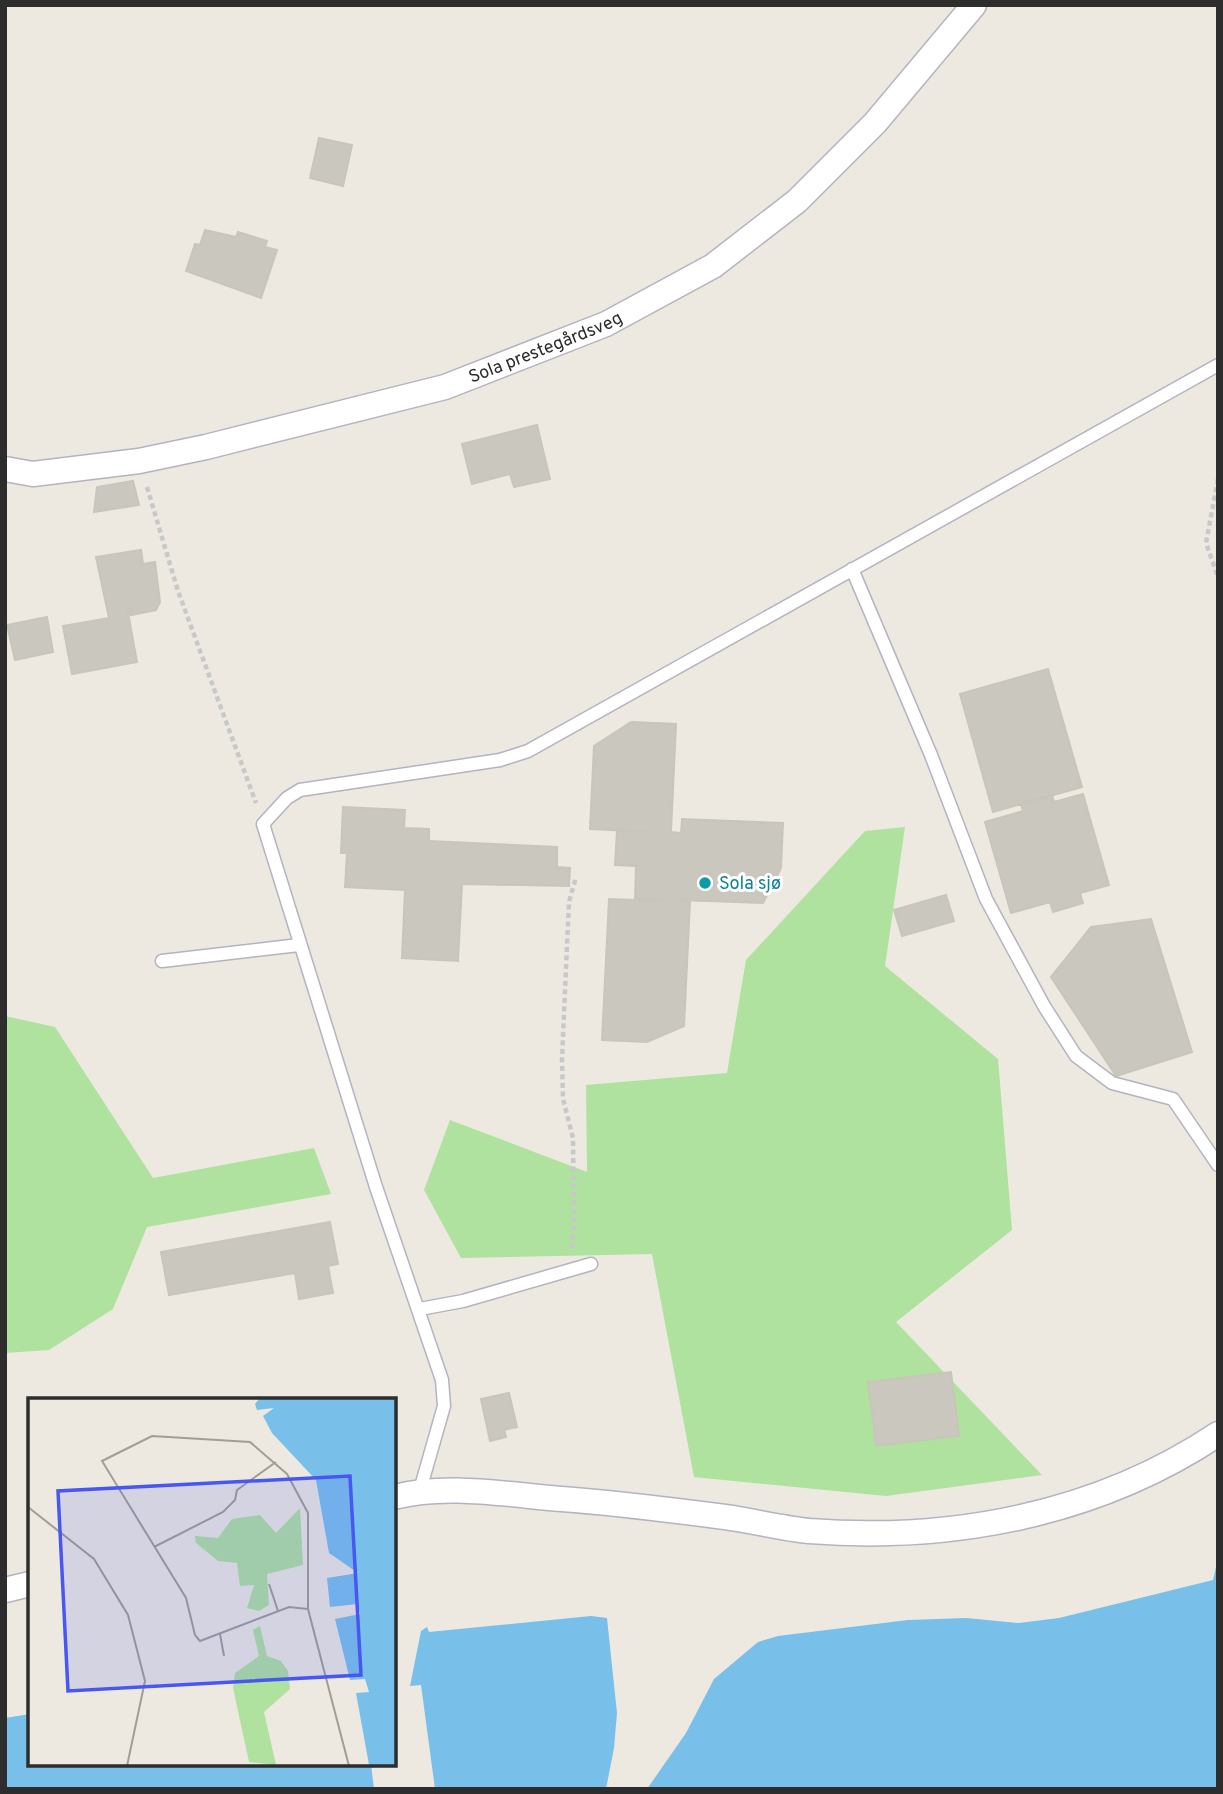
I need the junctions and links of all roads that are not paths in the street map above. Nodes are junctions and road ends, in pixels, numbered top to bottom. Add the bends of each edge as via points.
1 (974, 5) edge
2 (1218, 365) edge
3 (5, 469) edge
4 (852, 569) junction
5 (299, 944) junction
6 (162, 961) dead end
7 (1218, 1165) edge
8 (590, 1264) dead end
9 (420, 1309) junction
10 (1218, 1434) edge
11 (420, 1490) junction
12 (396, 1496) edge
13 (28, 1584) edge
14 (5, 1590) edge

1 - 3 street, Sola prestegårdsveg via 875,123 797,201 713,265 606,324 444,387 139,461 33,474
2 - 4 lane
4 - 5 lane via 528,751 500,760 300,790 287,798 263,824
4 - 7 lane via 986,899 1044,1006 1076,1056 1111,1083 1173,1099
5 - 6 lane
5 - 9 lane
8 - 9 lane
9 - 11 lane via 442,1380 444,1406
10 - 11 street via 1148,1473 1078,1503 1007,1521 937,1531 871,1534 806,1530 611,1503
11 - 12 street
13 - 14 street

